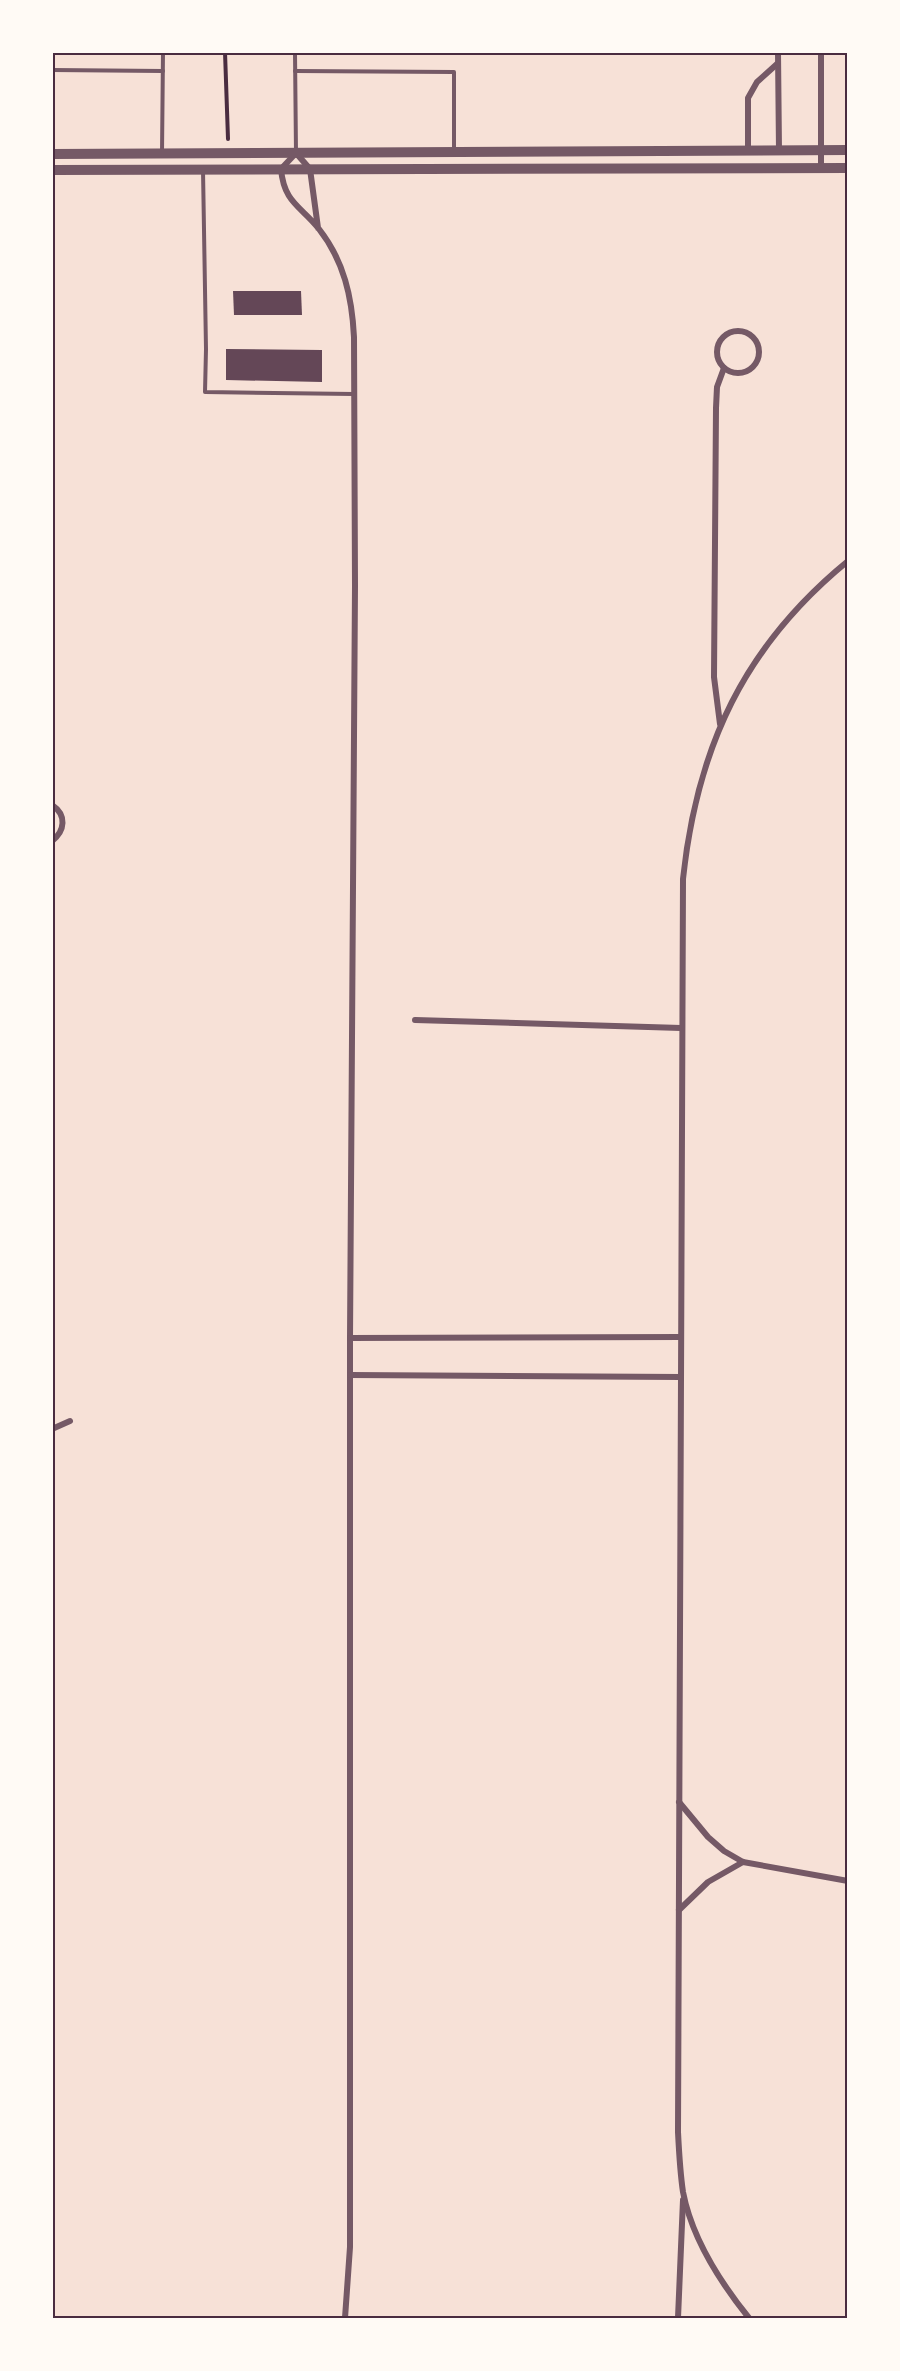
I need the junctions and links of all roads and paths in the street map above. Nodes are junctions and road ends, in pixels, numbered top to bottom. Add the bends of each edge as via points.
1 (163, 52) edge
2 (225, 52) edge
3 (259, 52) edge
4 (778, 52) edge
5 (821, 52) edge
6 (295, 53) edge
7 (777, 64) junction
8 (52, 70) edge
9 (163, 71) junction
10 (295, 71) junction
11 (228, 143) dead end
12 (820, 150) junction
13 (848, 150) edge
14 (748, 151) junction
15 (779, 151) junction
16 (454, 152) junction
17 (296, 153) junction
18 (52, 154) edge
19 (162, 154) junction
20 (820, 168) junction
21 (848, 168) edge
22 (203, 169) junction
23 (281, 169) junction
24 (310, 169) junction
25 (454, 169) junction
26 (52, 170) edge
27 (162, 170) junction
28 (318, 228) junction
29 (724, 368) junction
30 (354, 394) junction
31 (848, 561) edge
32 (720, 724) junction
33 (52, 805) edge
34 (52, 841) edge
35 (415, 1020) dead end
36 (681, 1028) junction
37 (681, 1337) junction
38 (350, 1338) junction
39 (350, 1375) junction
40 (681, 1377) junction
41 (70, 1421) dead end
42 (52, 1429) edge
43 (679, 1801) junction
44 (743, 1862) junction
45 (848, 1881) edge
46 (678, 1911) junction
47 (683, 2193) junction
48 (345, 2319) edge
49 (678, 2319) edge
50 (749, 2319) edge

1 - 9 lane
2 - 11 path
3 - 6 lane
4 - 7 street
5 - 12 street
6 - 10 lane
7 - 14 street via 757,82 748,98
7 - 15 street
8 - 9 lane
9 - 19 lane
10 - 16 lane via 454,72
10 - 17 lane
12 - 13 street
12 - 15 street
12 - 20 street
14 - 15 street
14 - 16 street
16 - 17 street
16 - 25 street
17 - 19 street
17 - 23 street
17 - 24 street
18 - 19 street
19 - 27 street
20 - 21 street
20 - 25 street
22 - 23 street
22 - 27 street
22 - 30 lane via 205,392
23 - 24 street
23 - 28 street via 292,203
24 - 25 street
24 - 28 street
26 - 27 street
28 - 30 street via 337,257 348,285
29 - 29 street via 742,373 756,362 759,351 751,335 740,330 728,332 719,341 716,352
29 - 32 street via 717,387 716,420 714,677
30 - 38 street
31 - 32 street via 788,617 747,673
32 - 36 street via 695,803 686,852 681,906
33 - 34 street via 63,822 60,835
35 - 36 street
36 - 37 street
37 - 38 street
37 - 40 street
38 - 39 street
39 - 40 street
39 - 48 street via 350,2247
40 - 43 street
41 - 42 street
43 - 44 street via 708,1837
43 - 46 street
44 - 45 street
44 - 46 street via 708,1882
46 - 47 street via 677,2098
47 - 49 street
47 - 50 street via 704,2250

